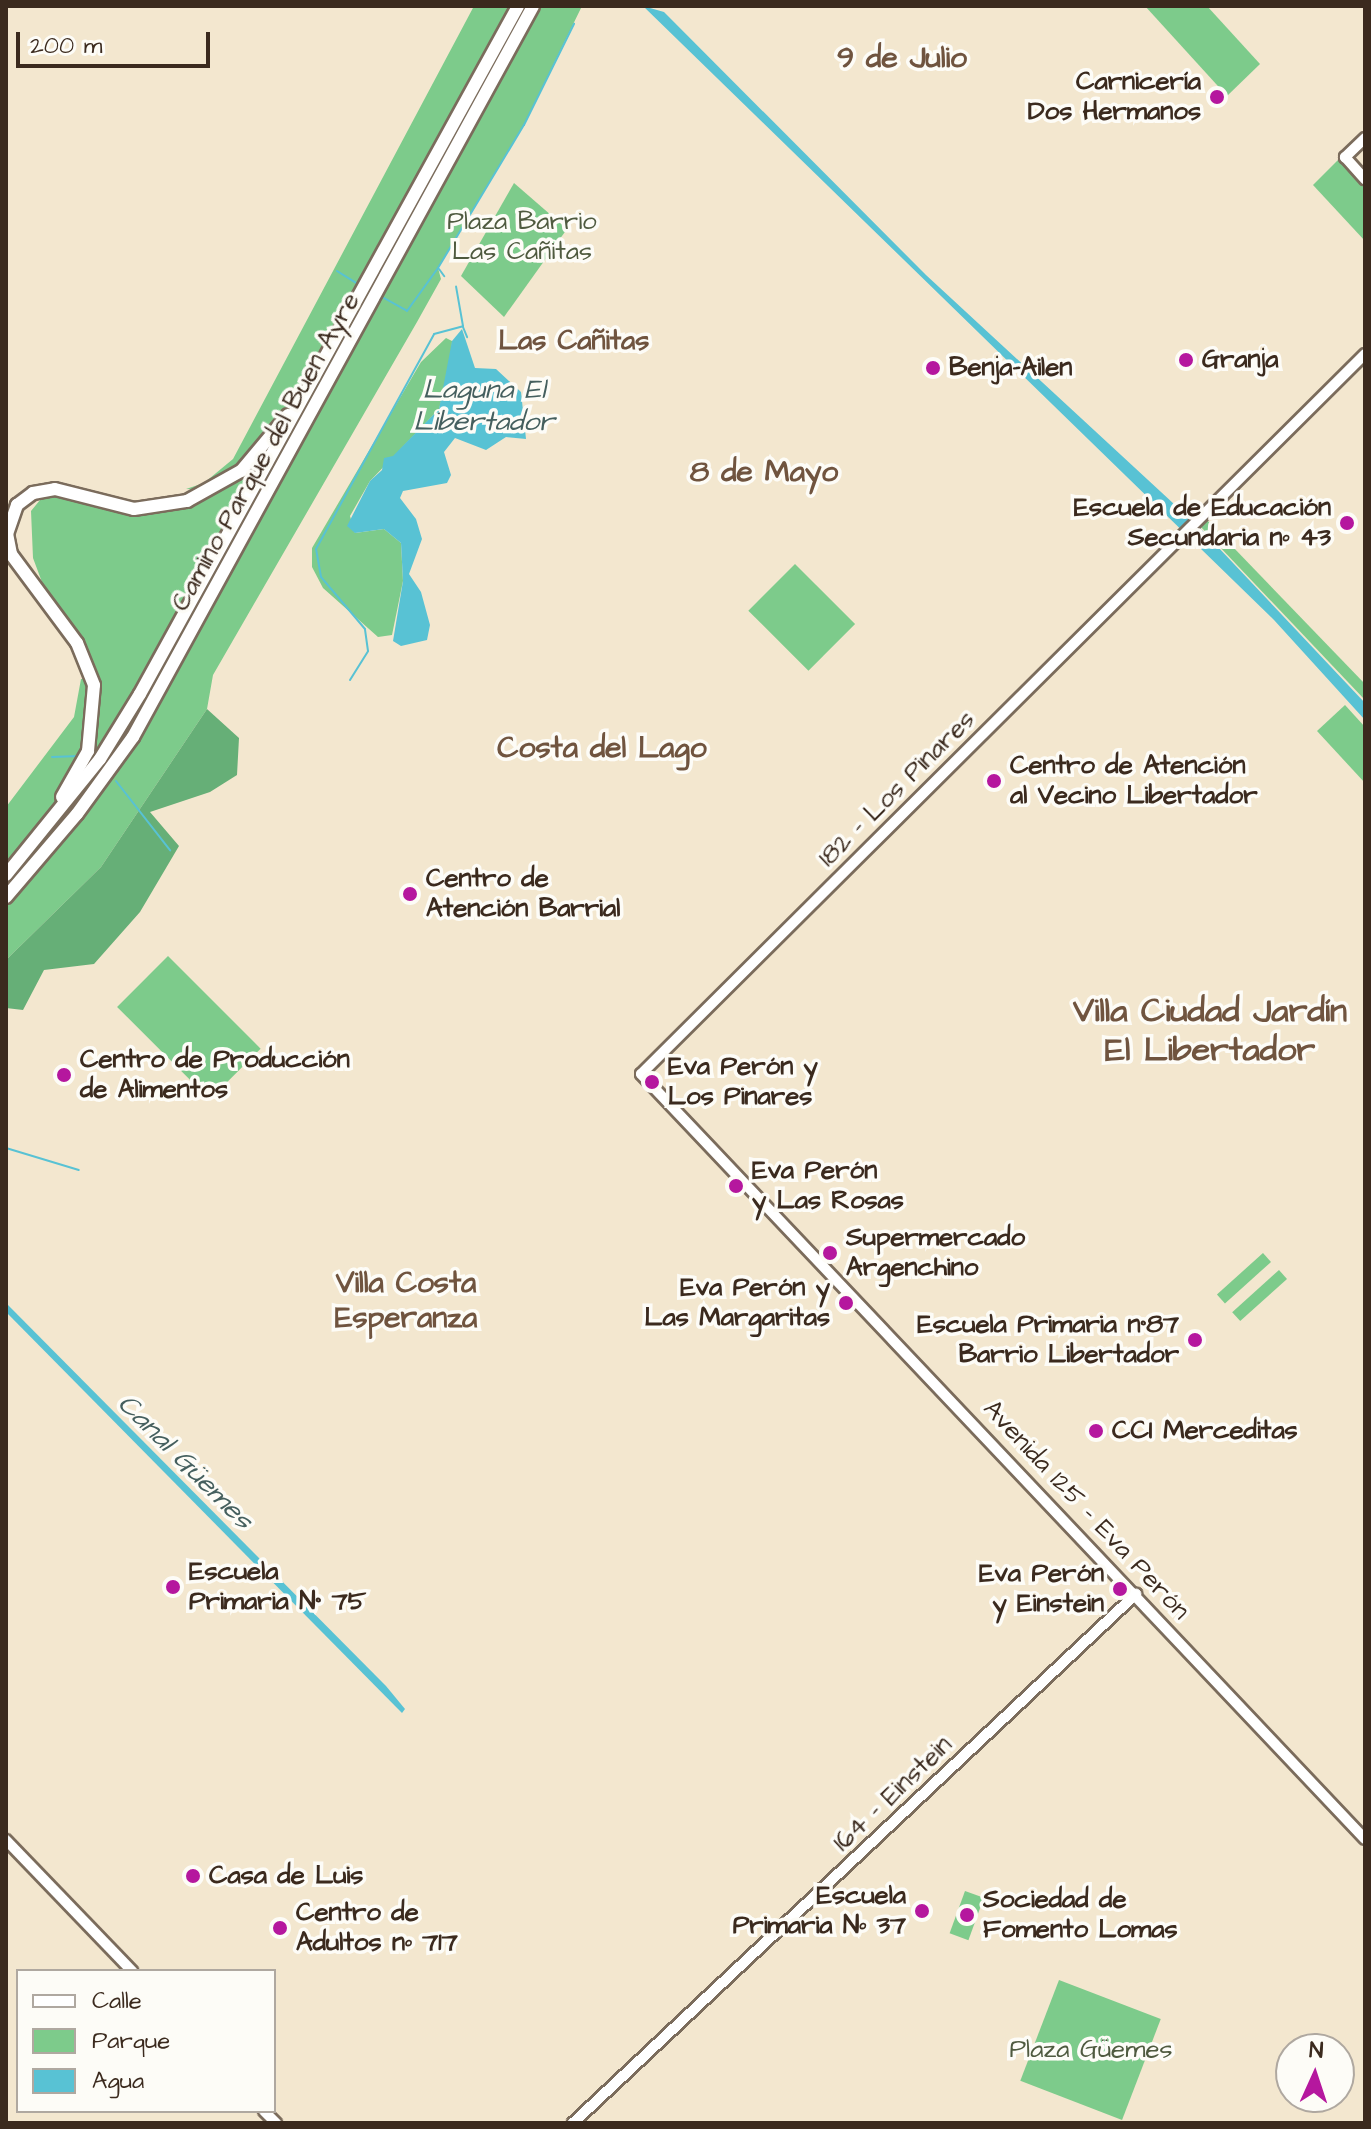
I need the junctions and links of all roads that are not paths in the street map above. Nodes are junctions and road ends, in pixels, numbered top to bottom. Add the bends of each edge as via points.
1 (518, 6) edge
2 (533, 6) edge
3 (1365, 138) edge
4 (1365, 179) edge
5 (1365, 354) edge
6 (311, 384) junction
7 (6, 874) edge
8 (6, 897) edge
9 (641, 1074) joint
10 (1136, 1594) junction
11 (1365, 1839) edge
12 (6, 1840) edge
13 (130, 1969) edge
14 (573, 2123) edge

1 - 6 highway, Camino Parque del Buen Ayre
2 - 8 highway, Camino Parque del Buen Ayre via 140,725 77,814
3 - 4 street via 1345,157
5 - 9 street, 182 - Los Pinares
6 - 7 highway, Camino Parque del Buen Ayre via 120,727
6 - 7 highway via 252,461 194,499 134,509 49,489 17,505 7,534 11,554 82,653 94,685 95,712 82,765
9 - 10 street, Avenida 125 - Eva Perón
10 - 11 street, Avenida 125 - Eva Perón
10 - 14 street, 164 - Einstein
12 - 13 street

